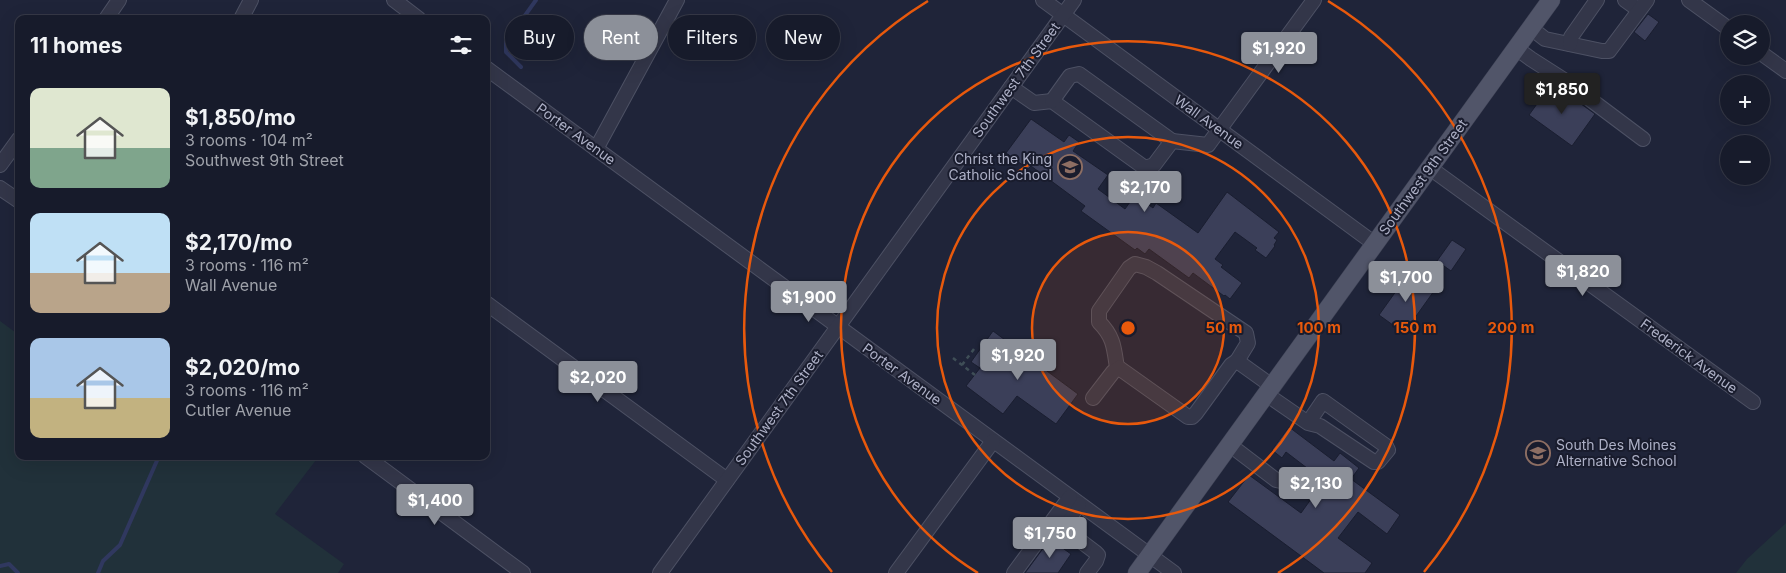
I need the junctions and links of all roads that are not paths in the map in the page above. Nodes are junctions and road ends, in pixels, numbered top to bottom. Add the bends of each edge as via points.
1 (119, 0) edge
2 (252, 0) edge
3 (394, 0) edge
4 (677, 0) edge
5 (1043, 0) edge
6 (1074, 0) edge
7 (1314, 0) edge
8 (1551, 0) edge
9 (1597, 0) edge
10 (1625, 0) edge
11 (1689, 0) edge
12 (1643, 5) edge
13 (109, 15) edge
14 (243, 15) edge
15 (414, 15) edge
16 (1063, 15) junction
17 (1720, 22) edge
18 (1531, 28) junction
19 (1570, 44) junction
20 (1516, 48) junction
21 (1770, 59) edge
22 (490, 71) edge
23 (1786, 71) edge
24 (1011, 87) junction
25 (1052, 101) junction
26 (1220, 130) junction
27 (1643, 139) dead end
28 (1172, 141) junction
29 (15, 144) edge
30 (596, 148) junction
31 (0, 165) edge
32 (1430, 168) junction
33 (0, 188) edge
34 (15, 199) edge
35 (1375, 244) junction
36 (490, 306) edge
37 (838, 327) junction
38 (1237, 361) junction
39 (1117, 368) junction
40 (1269, 390) junction
41 (1093, 398) dead end
42 (1753, 402) dead end
43 (1308, 423) junction
44 (993, 440) junction
45 (1230, 445) junction
46 (370, 460) edge
47 (727, 480) junction
48 (1290, 483) dead end
49 (1075, 500) junction
50 (1150, 556) junction
51 (523, 573) edge
52 (660, 573) edge
53 (896, 573) edge
54 (1014, 573) edge
55 (1087, 573) edge
56 (1137, 573) edge
57 (1174, 573) edge

1 - 13 street
2 - 14 street
3 - 15 street
4 - 30 street
5 - 16 street, Wall Avenue
6 - 16 street, Southwest 7th Street
7 - 26 street
8 - 18 main road, Southwest 9th Street
9 - 19 street
10 - 12 street
11 - 17 street
12 - 19 street via 1609,51
16 - 24 street, Southwest 7th Street
16 - 26 street, Wall Avenue
18 - 19 street via 1545,39
18 - 20 main road, Southwest 9th Street
20 - 27 street
20 - 32 main road, Southwest 9th Street
21 - 23 street
22 - 30 street, Porter Avenue
24 - 25 street via 1034,103
24 - 37 street, Southwest 7th Street
25 - 28 street via 1145,168 1154,165
25 - 28 street via 1070,76 1079,74
26 - 28 street via 1208,145
26 - 35 street, Wall Avenue
29 - 31 street
30 - 37 street, Porter Avenue
32 - 35 main road, Southwest 9th Street
32 - 42 street, Frederick Avenue
33 - 34 street
35 - 40 main road, Southwest 9th Street
36 - 47 street
37 - 44 street, Porter Avenue
37 - 47 street, Southwest 7th Street
38 - 39 street via 1192,417
38 - 39 street via 1248,343 1246,333 1157,272 1135,264 1099,311 1099,322 1113,340
38 - 40 street
39 - 41 street
40 - 43 street
40 - 45 main road, Southwest 9th Street
43 - 43 street via 1320,426 1374,462 1378,462 1388,450 1323,401
44 - 49 street, Porter Avenue
44 - 53 street
45 - 48 street via 1276,480
45 - 50 main road, Southwest 9th Street
46 - 51 street
47 - 52 street, Southwest 7th Street
49 - 50 street, Porter Avenue
49 - 54 street
49 - 55 street via 1066,526 1070,533 1098,555
50 - 56 main road, Southwest 9th Street
50 - 57 street, Porter Avenue

